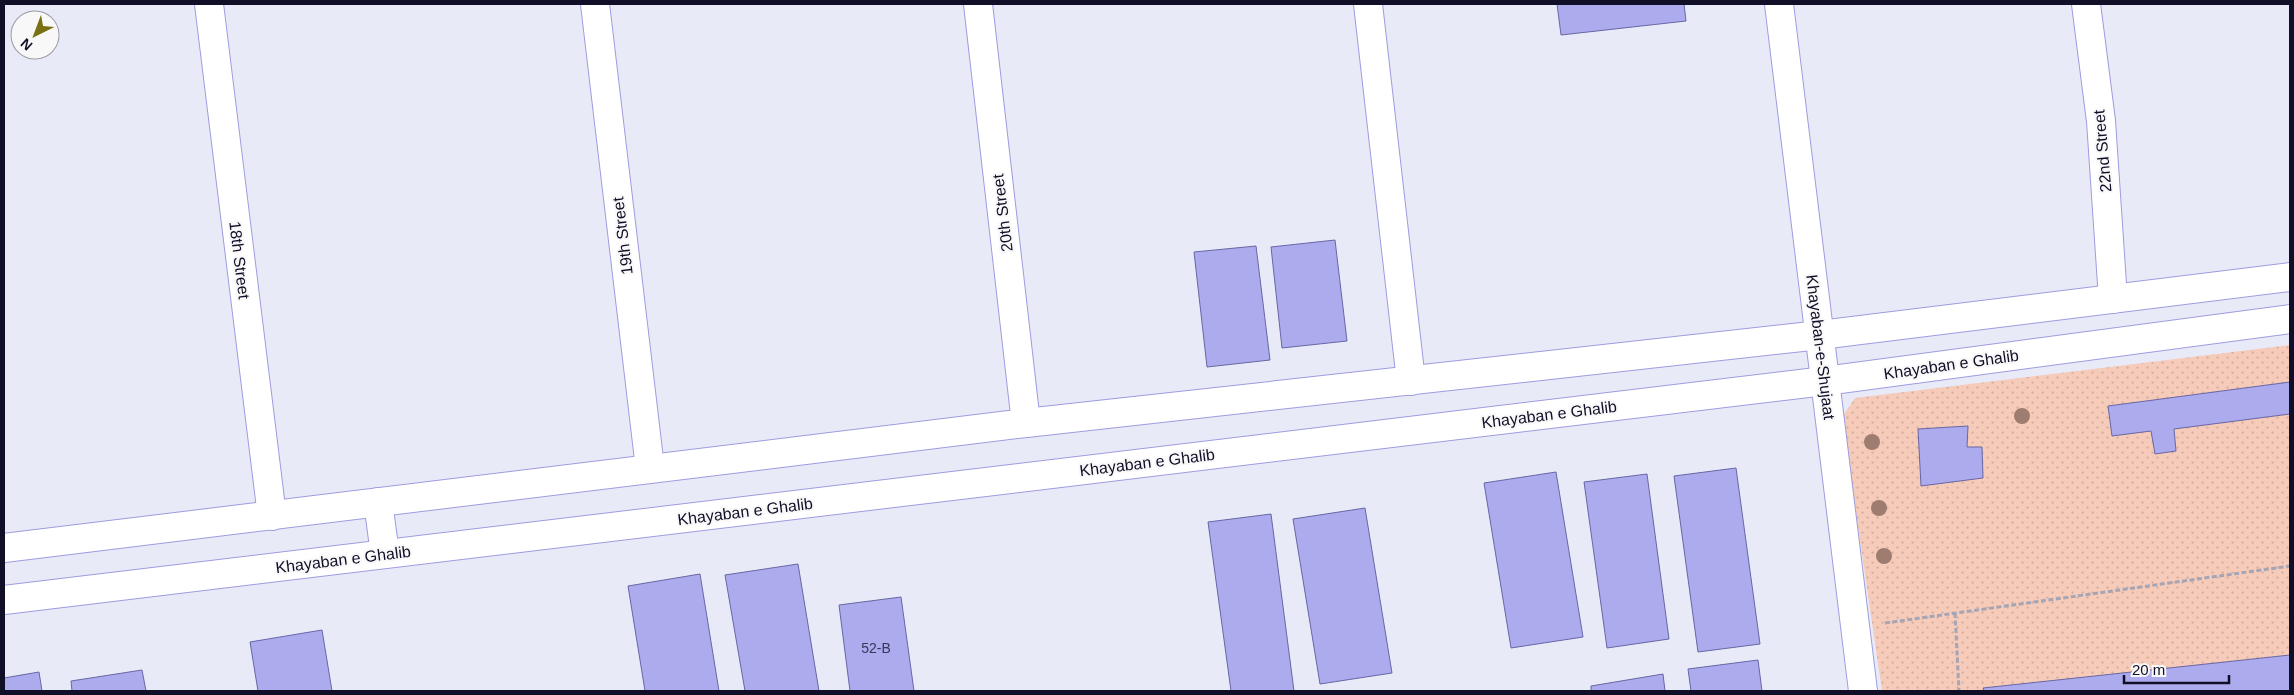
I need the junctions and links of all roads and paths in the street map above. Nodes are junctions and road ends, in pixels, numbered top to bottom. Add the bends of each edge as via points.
1 (209, 4) edge
2 (595, 4) edge
3 (978, 4) edge
4 (1368, 4) edge
5 (1779, 4) edge
6 (2086, 4) edge
7 (2282, 278) edge
8 (2113, 299) junction
9 (2285, 320) edge
10 (1820, 335) junction
11 (1825, 380) junction
12 (1411, 381) junction
13 (1026, 423) junction
14 (650, 468) junction
15 (378, 502) junction
16 (272, 516) junction
17 (4, 548) edge
18 (385, 554) junction
19 (2290, 566) edge
20 (4, 600) edge
21 (1955, 613) junction
22 (1855, 627) junction
23 (1863, 691) edge
24 (1959, 691) edge

1 - 16 street, 18th Street
2 - 14 street, 19th Street
3 - 13 street, 20th Street
4 - 12 street
5 - 10 street, Khayaban-e-Shujaat
6 - 8 street, 22nd Street via 2100,121
7 - 8 street
7 - 9 street
8 - 10 street
9 - 11 street, Khayaban e Ghalib
10 - 11 street, Khayaban-e-Shujaat
10 - 12 street
11 - 18 street, Khayaban e Ghalib
11 - 22 street, Khayaban-e-Shujaat
12 - 13 street
13 - 14 street
14 - 15 street
15 - 16 street
15 - 18 street
16 - 17 street
18 - 20 street, Khayaban e Ghalib
19 - 21 path
21 - 22 path
21 - 24 path
22 - 23 street, Khayaban-e-Shujaat

